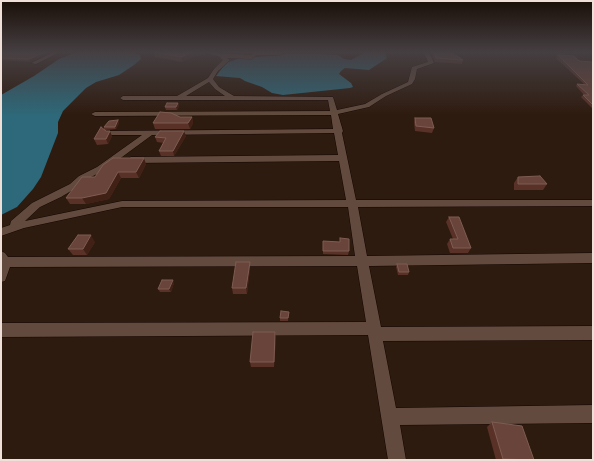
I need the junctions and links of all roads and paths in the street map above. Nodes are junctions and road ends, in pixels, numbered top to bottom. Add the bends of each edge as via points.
1 (214, 74) edge
2 (413, 74) edge
3 (210, 79) junction
4 (123, 98) dead end
5 (178, 98) junction
6 (234, 98) junction
7 (334, 113) junction
8 (95, 114) dead end
9 (151, 132) junction
10 (338, 132) junction
11 (109, 133) edge
12 (344, 158) junction
13 (115, 160) junction
14 (352, 203) junction
15 (593, 203) edge
16 (5, 230) edge
17 (593, 258) edge
18 (3, 259) edge
19 (362, 261) junction
20 (1, 277) edge
21 (1, 330) edge
22 (375, 331) junction
23 (593, 333) edge
24 (593, 414) edge
25 (390, 417) junction
26 (397, 460) edge

1 - 3 street
2 - 7 street via 410,82 367,106
3 - 5 street
3 - 6 street via 217,88
4 - 5 street
5 - 6 street
6 - 7 street via 331,98
7 - 8 street
7 - 10 street
9 - 10 street
9 - 11 street
9 - 13 street
10 - 12 street
12 - 13 street
12 - 14 street
13 - 16 street via 36,205 22,219
14 - 15 street
14 - 16 street via 122,204 22,224
14 - 19 street
17 - 19 street
18 - 19 street
18 - 20 street
19 - 22 street
21 - 22 street
22 - 23 street
22 - 25 street
24 - 25 street
25 - 26 street

